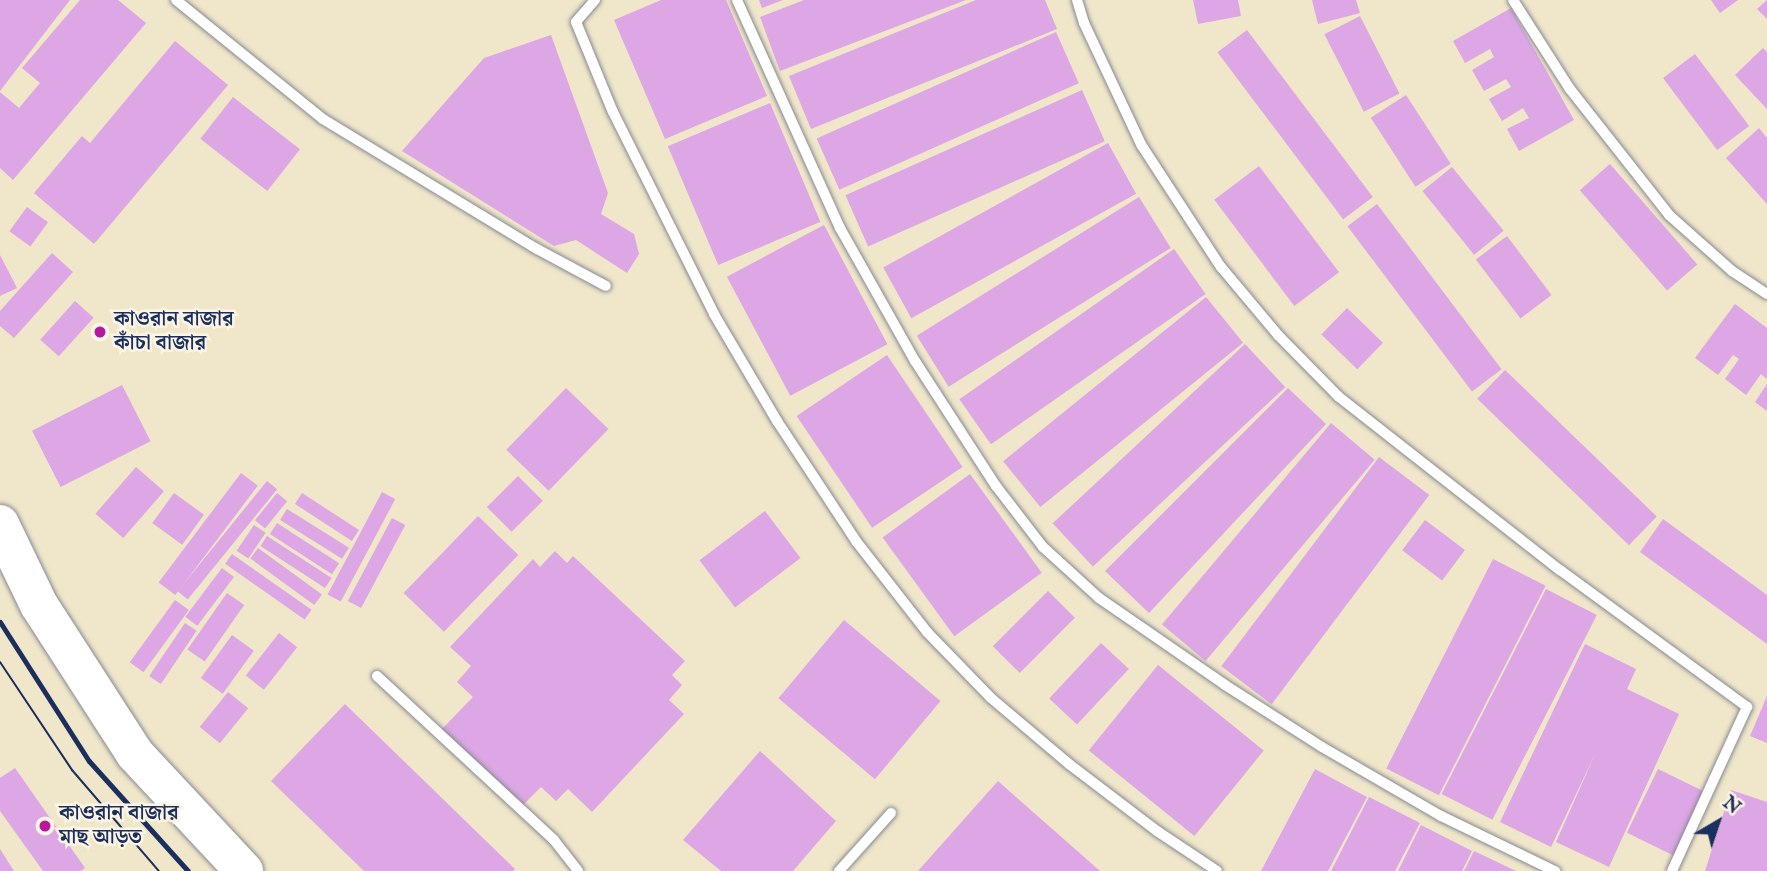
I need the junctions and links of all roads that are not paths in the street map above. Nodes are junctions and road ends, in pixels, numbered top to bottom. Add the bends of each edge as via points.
1 (176, 0) edge
2 (595, 0) edge
3 (737, 0) edge
4 (1077, 0) edge
5 (1513, 0) edge
6 (606, 286) dead end
7 (1767, 294) edge
8 (0, 524) edge
9 (377, 676) dead end
10 (891, 813) dead end
11 (244, 871) edge
12 (578, 871) edge
13 (839, 871) edge
14 (1217, 871) edge
15 (1555, 871) edge
16 (1672, 871) edge

1 - 6 lane via 323,119
2 - 14 lane via 576,22 612,112 714,314 856,541 927,632 990,698 1069,764
3 - 15 lane via 840,228 908,349 996,486 1043,547 1099,598 1322,747 1441,816
4 - 16 lane via 1142,146 1221,267 1278,335 1339,397 1560,570 1746,707
5 - 7 lane via 1570,89 1668,215 1732,271
8 - 11 highway via 40,605 135,754
9 - 12 lane via 554,840
10 - 13 lane

